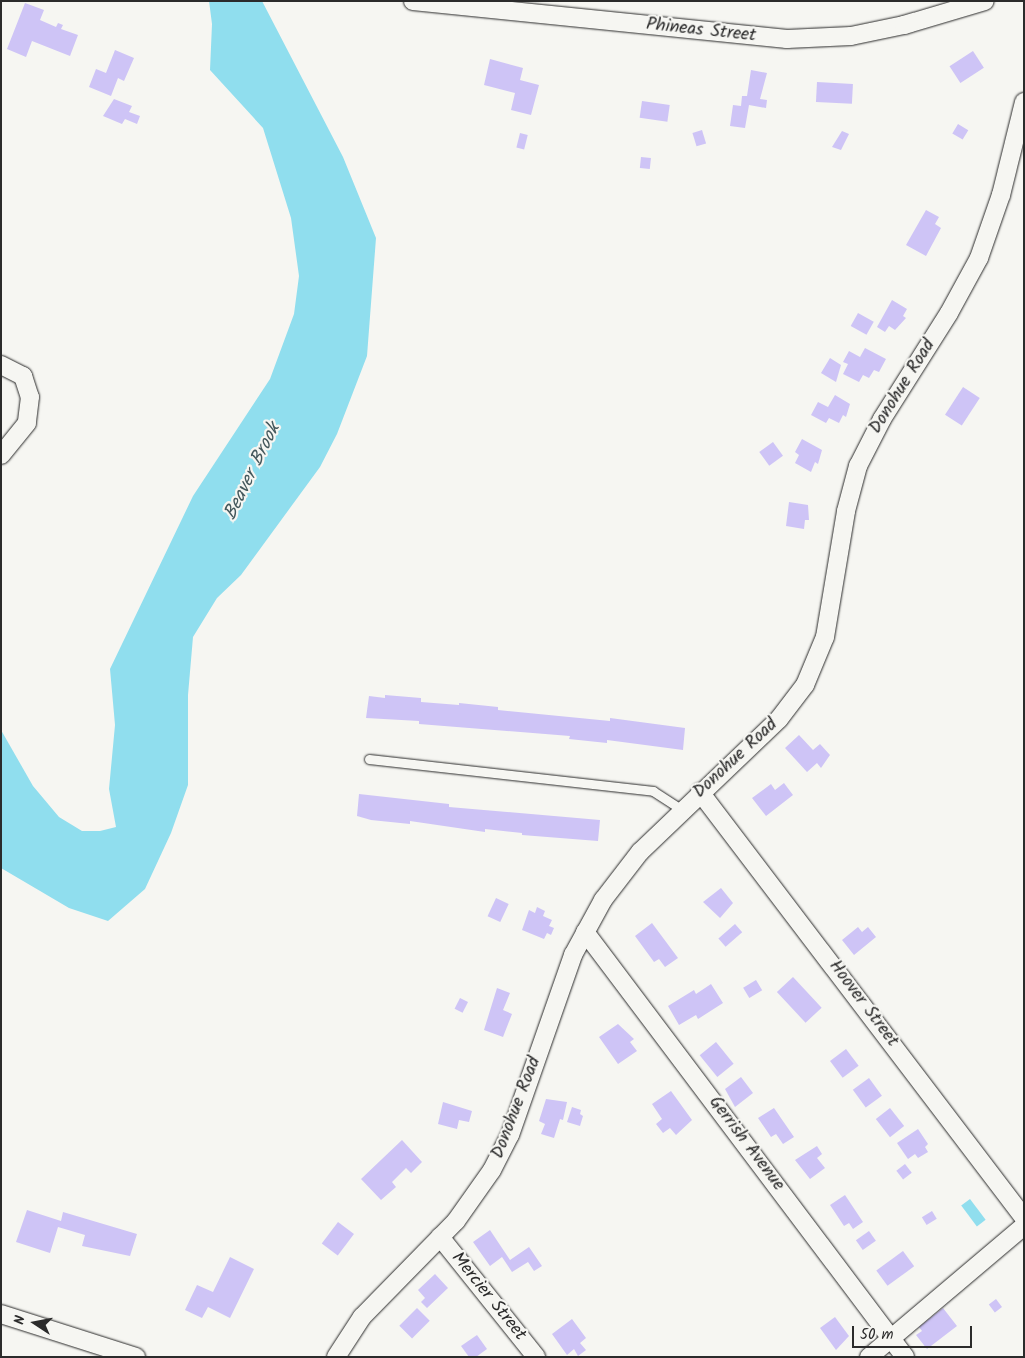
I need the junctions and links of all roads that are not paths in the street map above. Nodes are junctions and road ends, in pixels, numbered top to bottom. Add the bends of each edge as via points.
1 (413, 1) edge
2 (986, 1) edge
3 (1024, 102) edge
4 (1, 365) edge
5 (1, 455) edge
6 (369, 759) dead end
7 (700, 792) junction
8 (682, 810) junction
9 (585, 932) junction
10 (1024, 1218) edge
11 (1024, 1226) edge
12 (440, 1237) junction
13 (1, 1314) edge
14 (891, 1339) junction
15 (136, 1357) edge
16 (336, 1357) edge
17 (536, 1357) edge
18 (869, 1357) edge
19 (904, 1357) edge

1 - 2 street, Phineas Street via 787,39 851,36 904,25
3 - 7 street, Donohue Road via 1001,195 979,258 949,313 882,419 858,466 846,511 825,637 813,671 779,719
4 - 5 street via 24,376 30,398 27,424
6 - 8 lane via 652,791
7 - 8 street, Donohue Road
7 - 10 street, Hoover Street
8 - 9 street, Donohue Road via 616,880
9 - 12 street, Donohue Road via 562,983 501,1154 480,1189
9 - 14 street, Gerrish Avenue
11 - 14 street
12 - 16 street, Donohue Road via 362,1317
12 - 17 street, Mercier Street
13 - 15 street
14 - 18 street
14 - 19 street, Gerrish Avenue

